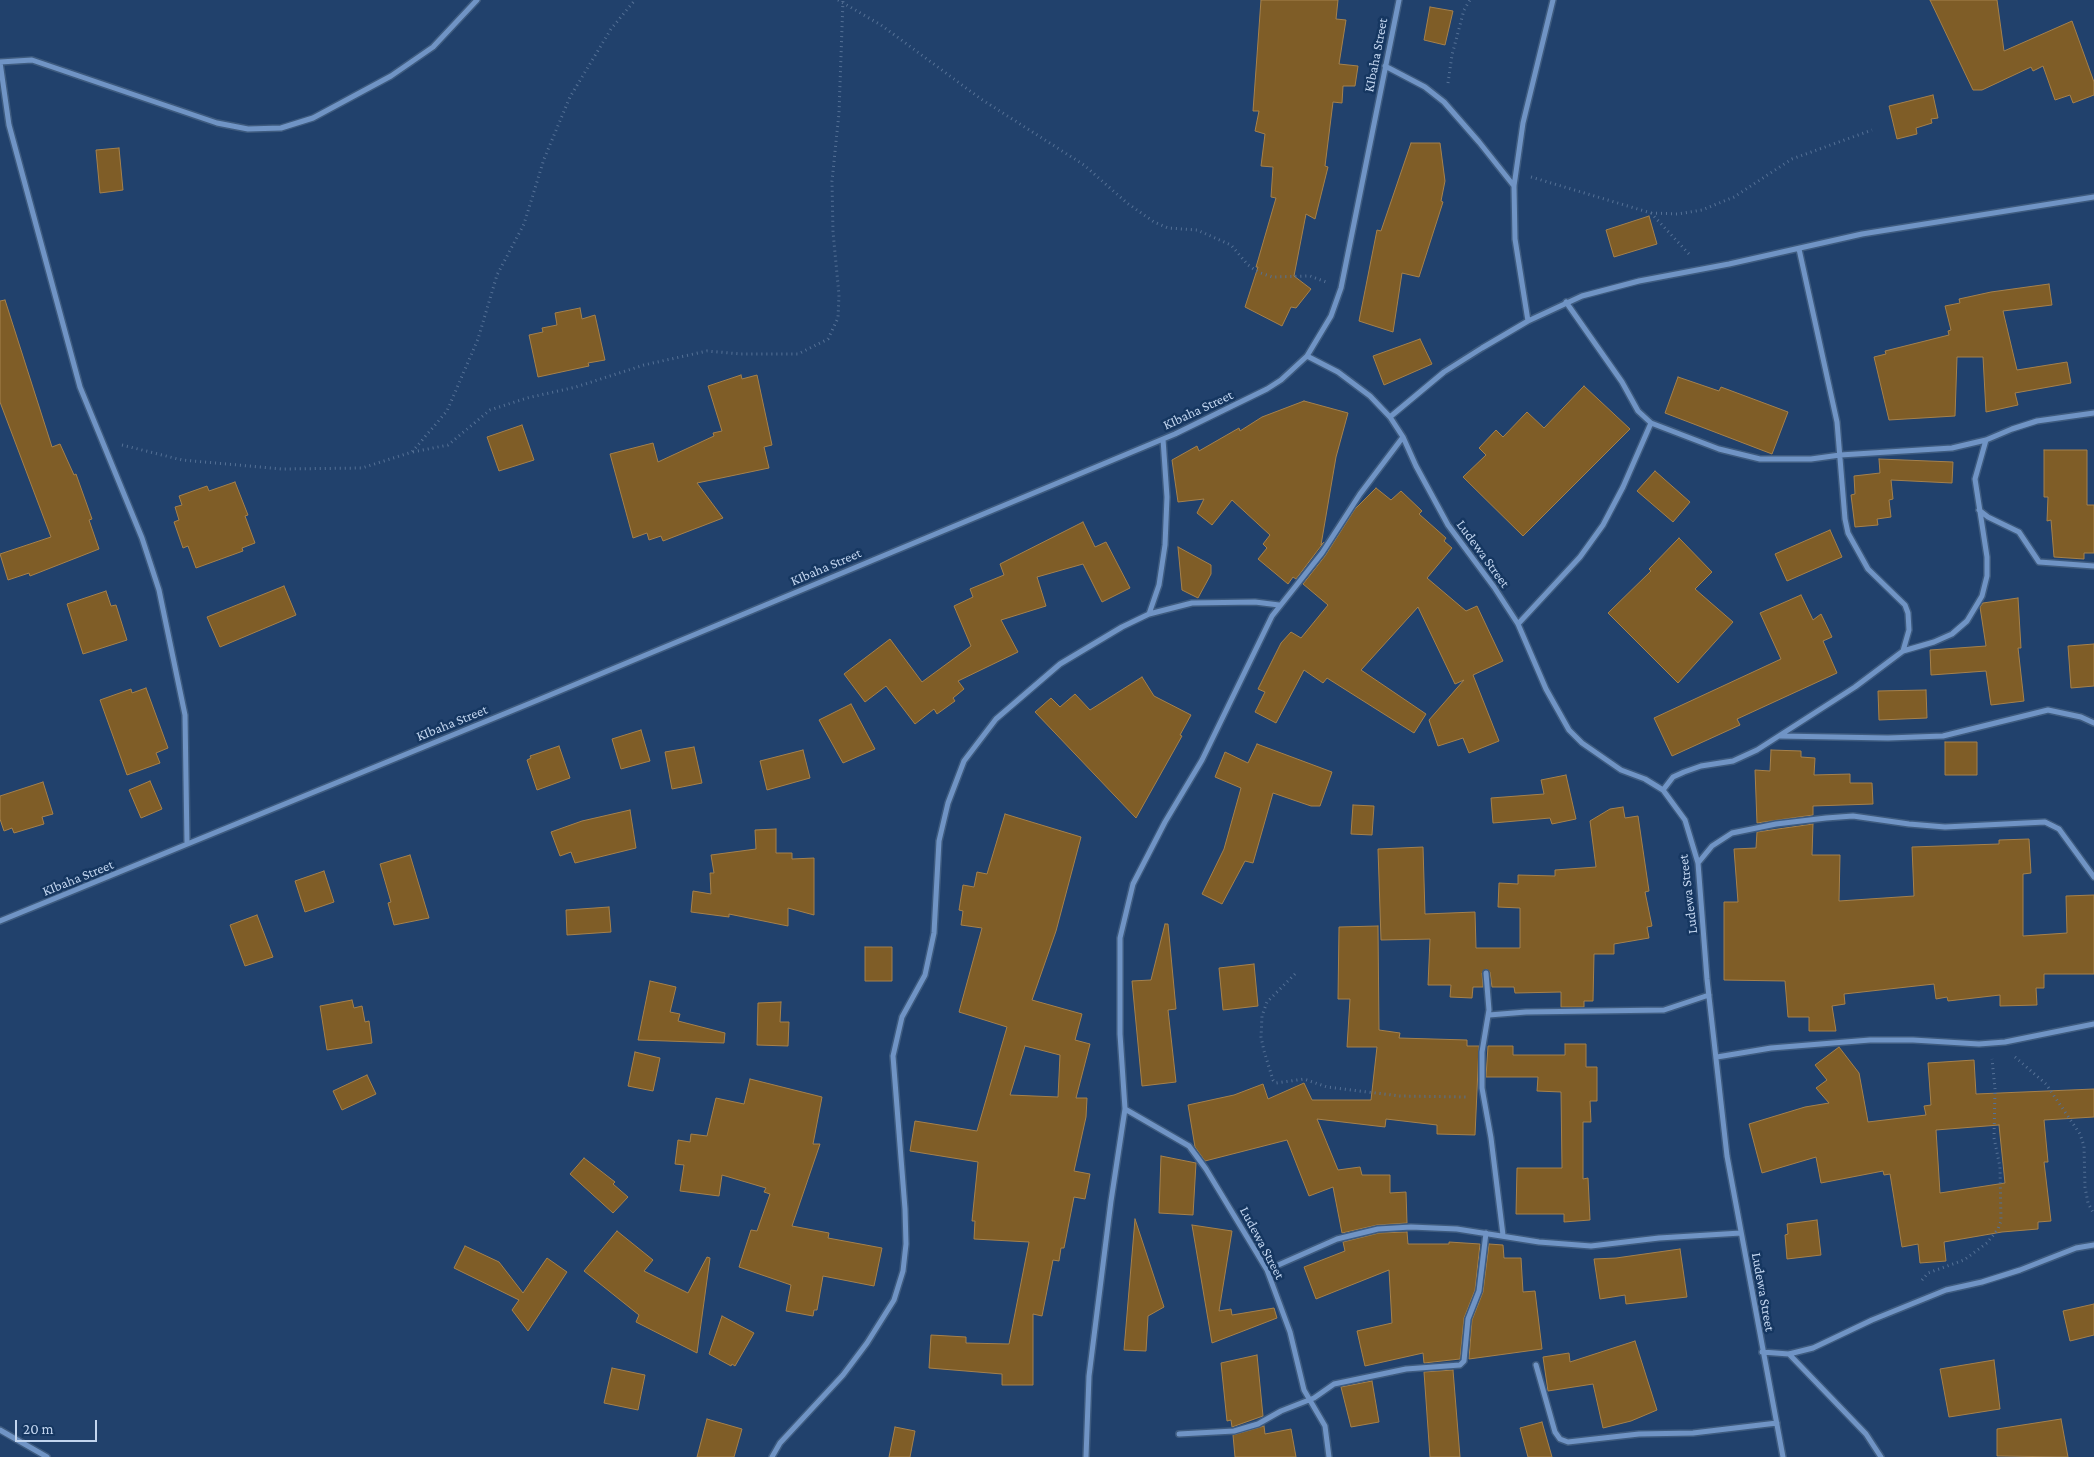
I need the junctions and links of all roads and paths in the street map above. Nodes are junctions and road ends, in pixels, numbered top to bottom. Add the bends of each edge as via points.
1 (477, 0) edge
2 (635, 0) edge
3 (838, 0) edge
4 (1398, 0) edge
5 (1470, 0) edge
6 (1553, 0) edge
7 (843, 1) edge
8 (0, 62) edge
9 (1385, 66) junction
10 (1444, 102) junction
11 (1872, 130) dead end
12 (1517, 171) junction
13 (1514, 186) junction
14 (2094, 197) edge
15 (1651, 213) junction
16 (1799, 249) junction
17 (1708, 268) junction
18 (1341, 288) junction
19 (1566, 302) junction
20 (1528, 321) junction
21 (1307, 356) junction
22 (2094, 413) edge
23 (1390, 417) junction
24 (1651, 423) junction
25 (1403, 437) junction
26 (102, 438) junction
27 (1163, 439) junction
28 (1986, 440) junction
29 (412, 452) junction
30 (1840, 454) junction
31 (1979, 510) junction
32 (2094, 566) edge
33 (1279, 605) junction
34 (1149, 614) junction
35 (1518, 624) junction
36 (1903, 651) junction
37 (2094, 723) edge
38 (1780, 736) junction
39 (1663, 790) junction
40 (187, 843) junction
41 (1698, 863) junction
42 (2094, 877) edge
43 (0, 921) edge
44 (1486, 973) dead end
45 (1294, 974) dead end
46 (1709, 995) junction
47 (1489, 1015) junction
48 (2094, 1024) edge
49 (1999, 1043) junction
50 (1988, 1044) junction
51 (1717, 1058) junction
52 (1483, 1097) junction
53 (1125, 1109) junction
54 (2094, 1214) edge
55 (1486, 1233) junction
56 (1741, 1233) junction
57 (1503, 1235) junction
58 (2094, 1245) edge
59 (1267, 1270) junction
60 (1920, 1282) dead end
61 (1762, 1352) junction
62 (1789, 1354) junction
63 (1536, 1365) dead end
64 (1308, 1399) junction
65 (1777, 1423) junction
66 (0, 1430) edge
67 (1179, 1434) dead end
68 (47, 1457) edge
69 (772, 1457) edge
70 (1086, 1457) edge
71 (1329, 1457) edge
72 (1783, 1457) edge
73 (1881, 1457) edge

1 - 8 street via 433,47 391,76 313,118 281,128 248,129 217,122 32,60
2 - 29 path via 611,29 570,97 544,158 524,224 497,275 478,339 447,411
3 - 7 path
4 - 9 street, KIbaha Street
5 - 10 path via 1464,10 1452,55
6 - 12 street via 1523,123
7 - 18 path via 907,43 996,110 1084,165 1154,222 1168,228 1196,230 1231,245 1248,265 1272,277 1310,276
7 - 29 path via 839,113 832,181 838,318 828,339 798,354 741,354 707,350 644,365 576,388 490,410 448,445
8 - 26 street via 9,125 29,206 80,387
9 - 10 street via 1425,87
9 - 18 street, KIbaha Street
10 - 13 street
11 - 15 path via 1792,159 1734,197 1702,210 1678,214
12 - 13 street
12 - 15 path
13 - 20 street via 1515,239
14 - 16 street via 1862,234
15 - 17 path via 1669,235
16 - 17 street
16 - 30 street via 1837,422
17 - 19 street via 1639,281
18 - 21 street, KIbaha Street via 1331,316
19 - 20 street
19 - 24 street via 1622,382 1638,411
20 - 23 street via 1444,372
21 - 23 street, Ludewa Street via 1338,372 1370,396
21 - 27 street, KIbaha Street via 1282,380 1267,389
22 - 28 street via 2038,421
23 - 25 street, Ludewa Street
24 - 30 street via 1719,449 1760,459 1811,459
24 - 35 street via 1602,525 1580,557
25 - 33 street via 1360,494 1322,553
25 - 35 street, Ludewa Street via 1448,525
26 - 29 path via 182,460 282,469 362,468
26 - 40 street via 142,538 169,634 185,715
27 - 34 street via 1167,497 1165,545 1159,584
27 - 40 street, KIbaha Street
28 - 30 street via 1952,448
28 - 31 street via 1975,479
30 - 36 street via 1848,534 1868,570 1905,605 1909,630
31 - 32 street via 1988,518 2019,532 2039,562
31 - 36 street via 1987,576 1979,602 1952,634
33 - 34 street via 1192,603
33 - 53 street via 1202,760 1133,884 1120,938 1120,1034
34 - 69 street via 1060,664 996,719 964,761 939,841 934,933 925,975 902,1017 893,1056 905,1209 903,1271 894,1300 867,1343 843,1375 780,1443
35 - 39 street, Ludewa Street via 1546,689 1569,730 1621,770
36 - 38 street via 1880,670
37 - 38 street via 2048,710 1943,736
38 - 39 street via 1733,761 1702,766 1674,777
39 - 41 street, Ludewa Street via 1685,820
40 - 43 street, KIbaha Street
41 - 42 street via 1712,846 1732,833 1826,818 1853,816 1945,827 2045,822 2059,829
41 - 46 street, Ludewa Street
44 - 47 street
45 - 52 path via 1268,1002 1262,1016 1264,1051 1276,1083 1304,1079 1327,1087 1400,1096
46 - 47 street via 1664,1010
46 - 51 street, Ludewa Street
47 - 52 street via 1482,1052
48 - 49 street
49 - 50 street
49 - 54 path via 2046,1084 2080,1134 2084,1146 2085,1188
50 - 51 street via 1870,1040 1772,1048
50 - 60 path via 1994,1077 1994,1138 2000,1167 2001,1221 1987,1243 1964,1260 1928,1273
51 - 56 street, Ludewa Street via 1727,1156
52 - 57 street
53 - 59 street, Ludewa Street via 1189,1146
53 - 70 street via 1089,1376
55 - 57 street
55 - 59 street via 1411,1227 1366,1231 1336,1240
55 - 64 street via 1479,1290 1468,1319 1464,1361 1460,1365 1406,1369 1346,1381
56 - 57 street via 1591,1246
56 - 61 street, Ludewa Street
58 - 62 street via 2076,1248 1982,1282 1946,1290 1814,1348
59 - 64 street, Ludewa Street via 1290,1332 1300,1379
61 - 62 street
61 - 65 street, Ludewa Street
62 - 73 street via 1866,1434
63 - 65 street via 1555,1432 1568,1442
64 - 67 street via 1258,1424 1234,1430
64 - 71 street, Ludewa Street via 1325,1426
65 - 72 street, Ludewa Street
66 - 68 street

